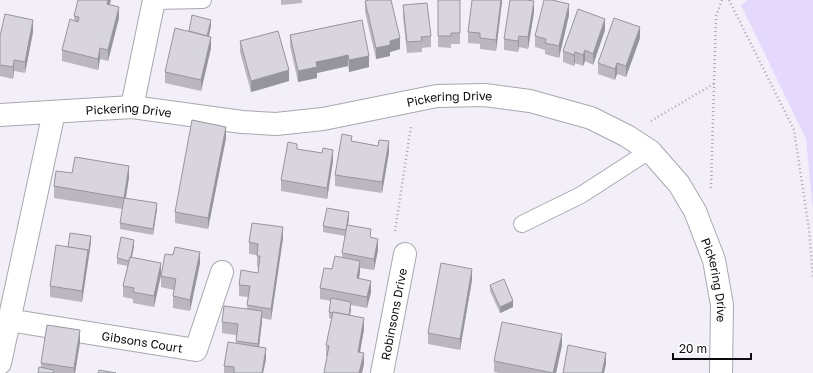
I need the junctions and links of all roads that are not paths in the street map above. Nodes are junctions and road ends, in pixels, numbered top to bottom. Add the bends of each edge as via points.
1 (203, 0) edge
2 (154, 1) edge
3 (132, 107) junction
4 (54, 112) junction
5 (0, 115) edge
6 (649, 151) junction
7 (522, 224) dead end
8 (405, 254) road end
9 (222, 272) dead end
10 (8, 320) junction
11 (0, 363) edge
12 (382, 373) edge
13 (721, 373) edge

1 - 2 lane
2 - 3 street
3 - 4 street, Pickering Drive
3 - 6 street, Pickering Drive via 276,124 323,119 437,96 484,95 530,102 591,118 627,136
4 - 5 street, Pickering Drive
4 - 10 street
6 - 7 lane via 581,195
6 - 13 street, Pickering Drive via 679,184 694,211 714,260 722,305
8 - 12 street, Robinsons Drive
9 - 10 street, Gibsons Court via 196,350
10 - 11 street

